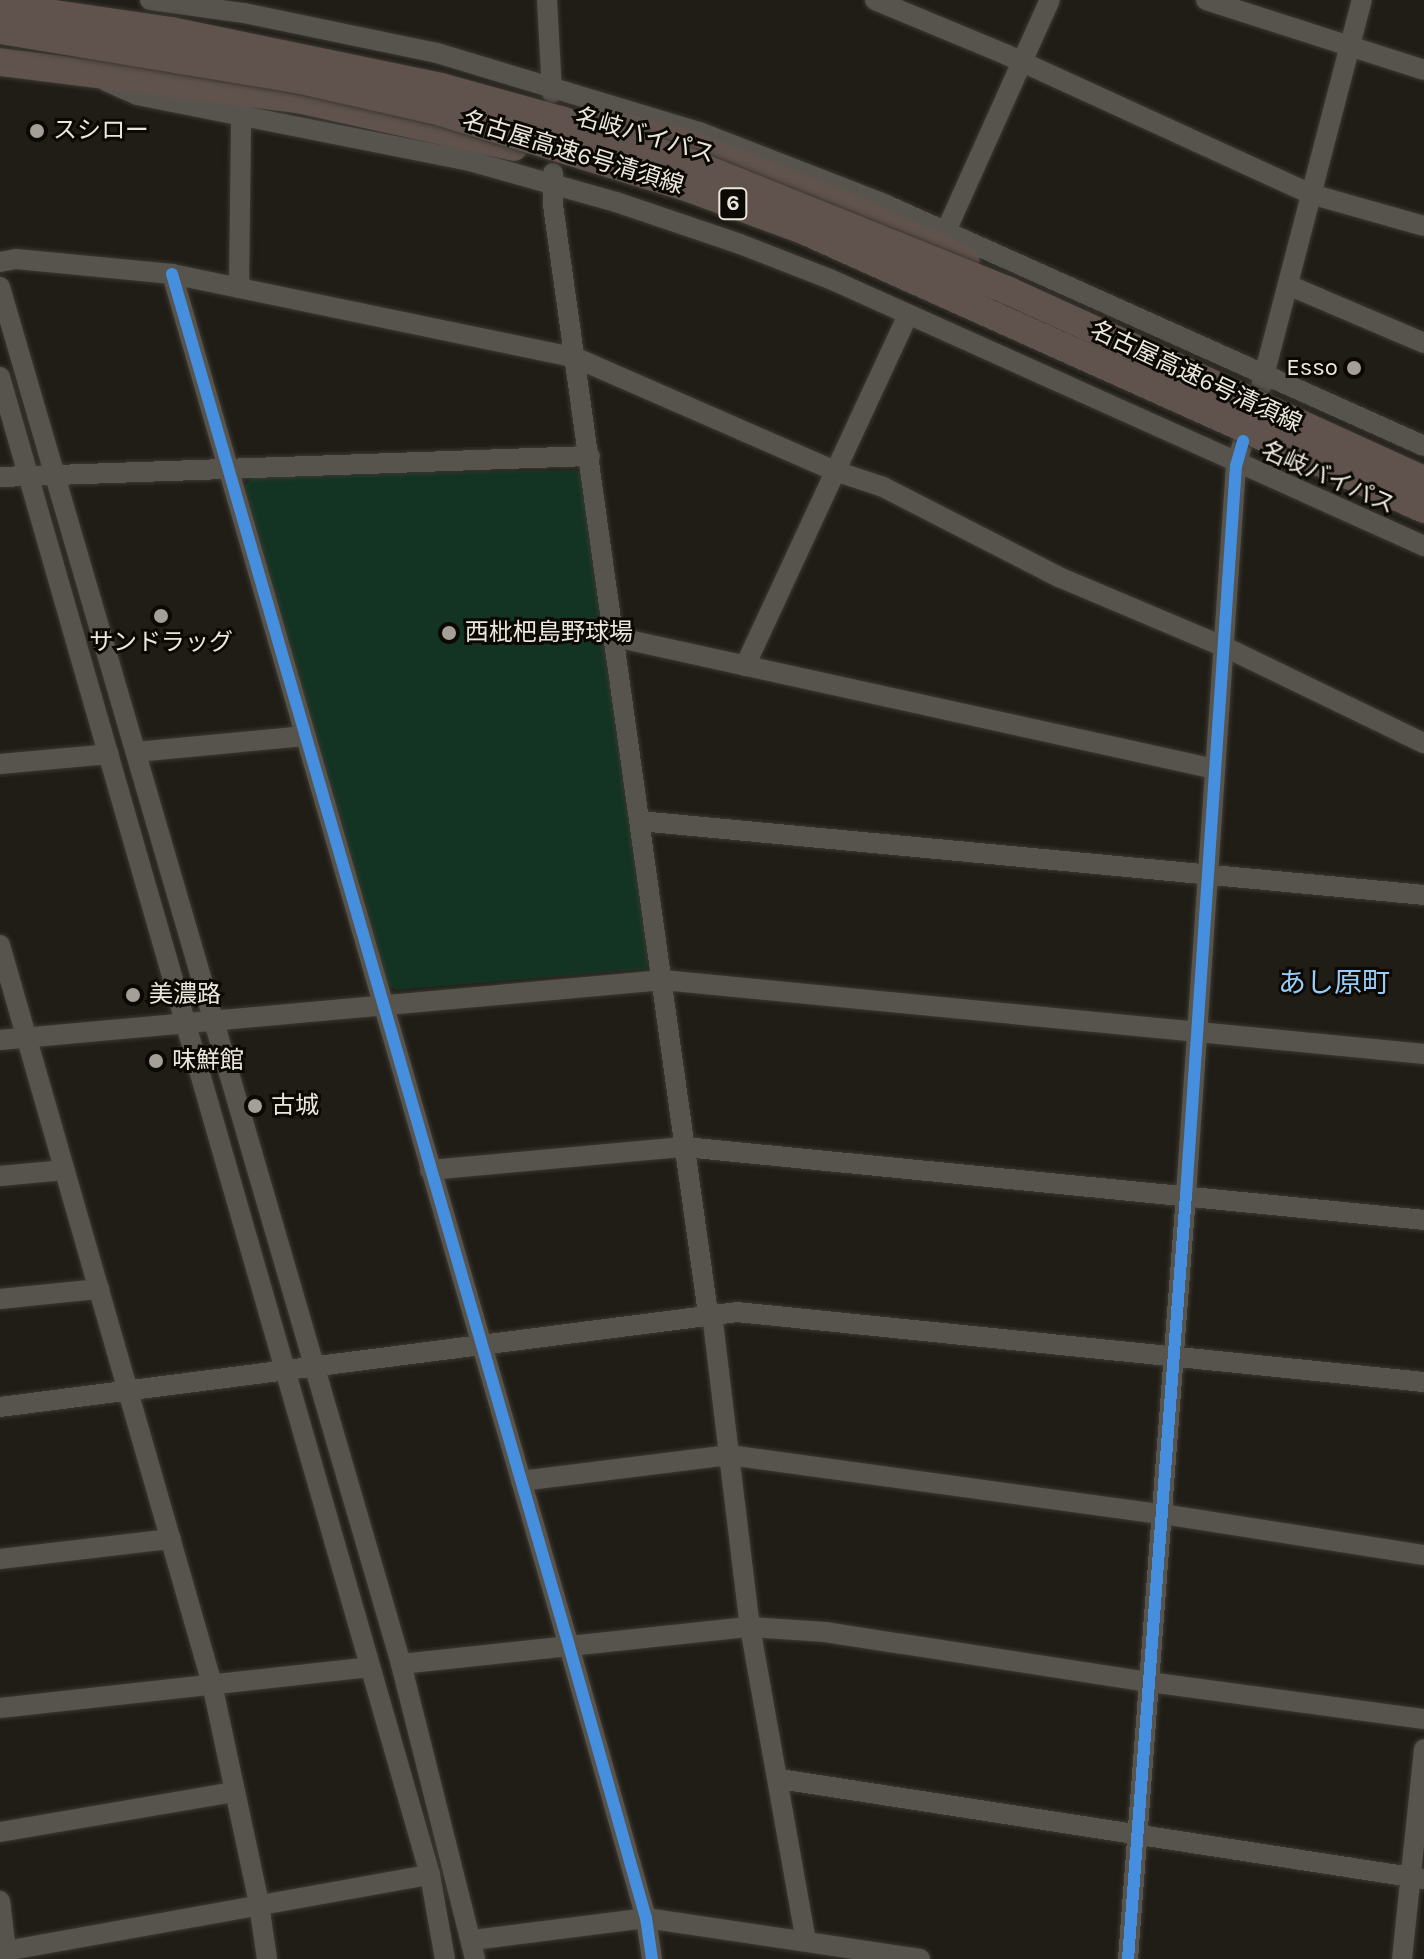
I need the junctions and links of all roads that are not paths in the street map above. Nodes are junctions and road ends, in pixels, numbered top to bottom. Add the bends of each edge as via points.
1 (20, 0) edge
2 (150, 0) edge
3 (547, 0) edge
4 (875, 0) edge
5 (1050, 0) edge
6 (1206, 0) edge
7 (1362, 0) edge
8 (231, 6) edge
9 (0, 7) edge
10 (0, 30) edge
11 (1349, 48) junction
12 (0, 62) edge
13 (1023, 63) junction
14 (1424, 70) edge
15 (94, 72) junction
16 (552, 90) junction
17 (241, 114) junction
18 (553, 178) junction
19 (1311, 194) junction
20 (1424, 226) edge
21 (946, 231) junction
22 (0, 262) edge
23 (172, 274) junction
24 (1288, 285) junction
25 (0, 287) edge
26 (239, 288) junction
27 (908, 315) junction
28 (1135, 340) junction
29 (1424, 343) edge
30 (1203, 347) junction
31 (574, 357) junction
32 (0, 377) edge
33 (1261, 387) junction
34 (1347, 411) junction
35 (1424, 446) edge
36 (1240, 451) junction
37 (590, 456) junction
38 (1382, 456) junction
39 (228, 467) junction
40 (835, 471) junction
41 (56, 473) junction
42 (29, 474) junction
43 (0, 477) edge
44 (1424, 477) edge
45 (1424, 509) edge
46 (1424, 521) edge
47 (1424, 546) edge
48 (615, 637) junction
49 (1225, 647) junction
50 (745, 666) junction
51 (305, 736) junction
52 (1424, 743) edge
53 (136, 752) junction
54 (109, 754) junction
55 (0, 764) edge
56 (1215, 769) junction
57 (640, 821) junction
58 (1207, 873) junction
59 (1424, 895) edge
60 (0, 945) edge
61 (663, 980) junction
62 (381, 1005) junction
63 (214, 1023) junction
64 (186, 1025) junction
65 (1196, 1031) junction
66 (27, 1038) junction
67 (0, 1040) edge
68 (1424, 1054) edge
69 (685, 1147) junction
70 (65, 1170) junction
71 (430, 1170) junction
72 (0, 1176) edge
73 (1186, 1195) junction
74 (1424, 1220) edge
75 (99, 1289) junction
76 (0, 1299) edge
77 (710, 1314) junction
78 (481, 1346) junction
79 (1173, 1358) junction
80 (313, 1367) junction
81 (287, 1370) junction
82 (1424, 1382) edge
83 (128, 1390) junction
84 (0, 1407) edge
85 (729, 1455) junction
86 (521, 1481) junction
87 (1162, 1514) junction
88 (171, 1539) junction
89 (1424, 1555) edge
90 (0, 1559) edge
91 (750, 1627) junction
92 (569, 1646) junction
93 (401, 1664) junction
94 (370, 1667) junction
95 (1149, 1682) junction
96 (212, 1684) junction
97 (0, 1708) edge
98 (1424, 1719) edge
99 (1424, 1749) edge
100 (780, 1779) junction
101 (235, 1792) junction
102 (0, 1832) edge
103 (1135, 1835) junction
104 (430, 1875) junction
105 (1418, 1878) edge
106 (0, 1901) edge
107 (259, 1904) junction
108 (646, 1918) junction
109 (806, 1940) junction
110 (474, 1950) edge
111 (4, 1954) edge
112 (267, 1959) edge
113 (445, 1959) edge
114 (652, 1959) edge
115 (920, 1959) edge
116 (1128, 1959) edge
117 (1402, 1959) edge

1 - 9 street
2 - 8 street
3 - 16 street
4 - 13 street
5 - 13 street
6 - 11 street
7 - 11 street
8 - 16 street via 362,36
9 - 28 highway, 名岐バイパス via 299,45 683,142 834,201
9 - 44 highway, 名古屋高速6号清須線 / 6, bridge via 171,31 441,87 561,120 818,211
10 - 45 highway, 名古屋高速6号清須線 / 6, bridge via 312,82 434,110 683,186 803,230
11 - 14 street
11 - 19 street
12 - 15 highway, 名岐バイパス
13 - 19 street
13 - 21 street
15 - 17 street via 137,95
15 - 36 highway, 名岐バイパス via 298,99 559,158 743,219 891,280
16 - 21 street via 699,132
17 - 18 street
17 - 26 street
18 - 27 street via 740,244
18 - 31 street
19 - 20 street
19 - 24 street
21 - 30 street
22 - 23 street via 16,259
23 - 26 street
23 - 39 street
24 - 29 street
24 - 33 street
25 - 41 street
26 - 31 street
27 - 36 street
27 - 40 street
28 - 30 street
28 - 33 highway, 名岐バイパス
30 - 33 street
31 - 37 street
31 - 40 street
32 - 42 street
33 - 34 street
33 - 38 highway, 名岐バイパス
34 - 35 street
34 - 38 street
36 - 46 highway, 名岐バイパス
36 - 47 street
36 - 49 street
37 - 39 street
37 - 48 street
38 - 44 highway, 名岐バイパス
39 - 41 street
39 - 51 street
40 - 49 street via 883,487 1059,577
40 - 50 street
41 - 42 street
41 - 53 street
42 - 43 street
42 - 54 street
48 - 50 street
48 - 57 street
49 - 52 street
49 - 56 street
50 - 56 street
51 - 53 street
51 - 62 street
53 - 63 street
54 - 55 street
54 - 64 street
56 - 58 street
57 - 58 street
57 - 61 street
58 - 59 street
58 - 65 street
60 - 66 street
61 - 62 street
61 - 65 street
61 - 69 street
62 - 63 street
62 - 71 street
63 - 64 street
63 - 80 street
64 - 66 street
64 - 81 street
65 - 68 street
65 - 73 street
66 - 67 street
66 - 70 street
69 - 71 street
69 - 73 street
69 - 77 street
70 - 72 street
70 - 75 street
71 - 78 street
73 - 74 street
73 - 79 street
75 - 76 street
75 - 83 street
77 - 78 street
77 - 79 street via 737,1312
77 - 85 street
78 - 80 street
78 - 86 street
79 - 82 street
79 - 87 street
80 - 81 street
80 - 93 street
81 - 83 street
81 - 94 street
83 - 84 street
83 - 88 street
85 - 86 street
85 - 87 street
85 - 91 street
86 - 92 street
87 - 89 street
87 - 95 street
88 - 90 street
88 - 96 street
91 - 92 street
91 - 95 street via 825,1632
91 - 100 street
92 - 93 street
92 - 108 street
93 - 110 street
94 - 96 street
94 - 104 street
95 - 98 street
95 - 103 street
96 - 97 street
96 - 101 street
99 - 105 street
100 - 103 street
100 - 109 street
101 - 102 street
101 - 107 street
103 - 105 street
103 - 116 street
104 - 107 street
104 - 113 street
105 - 117 street
106 - 111 street
107 - 111 street
107 - 112 street
108 - 109 street
108 - 110 street
108 - 114 street
109 - 115 street

